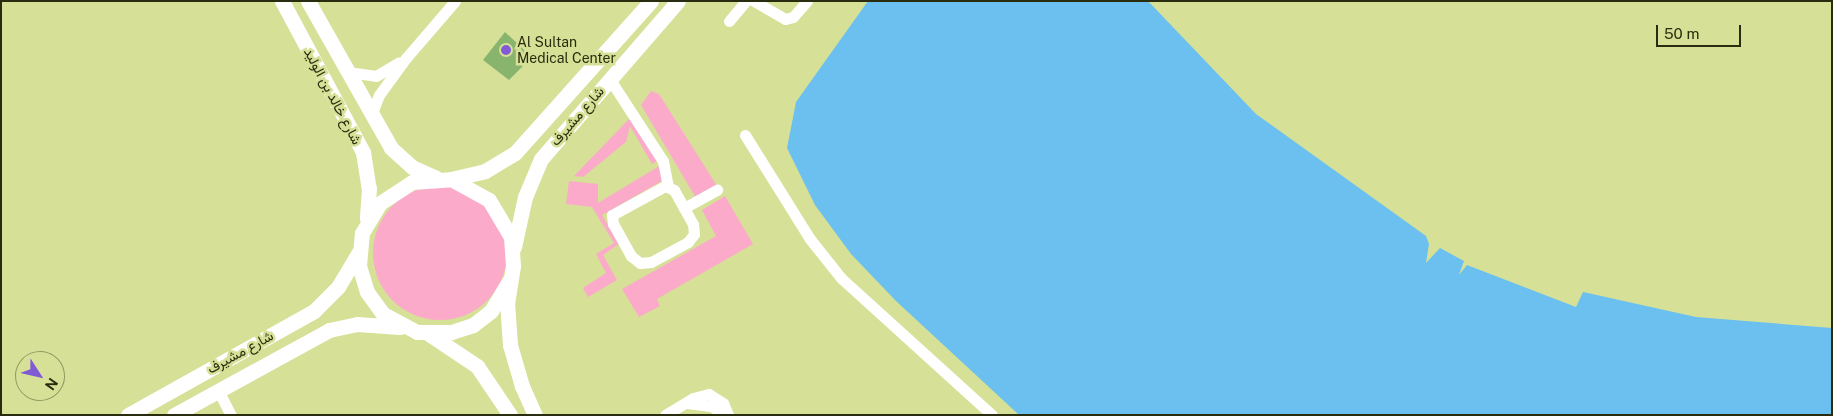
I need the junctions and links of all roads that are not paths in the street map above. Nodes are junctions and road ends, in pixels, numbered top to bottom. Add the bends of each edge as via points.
1 (282, 1) edge
2 (308, 1) edge
3 (455, 1) edge
4 (651, 1) edge
5 (678, 1) edge
6 (746, 1) edge
7 (754, 1) edge
8 (806, 1) edge
9 (729, 21) dead end
10 (406, 58) junction
11 (348, 72) junction
12 (609, 78) junction
13 (372, 113) junction
14 (745, 135) dead end
15 (445, 179) junction
16 (668, 186) junction
17 (717, 190) dead end
18 (684, 208) junction
19 (366, 224) junction
20 (513, 251) junction
21 (359, 252) junction
22 (509, 281) junction
23 (406, 328) junction
24 (428, 334) junction
25 (218, 390) junction
26 (128, 415) edge
27 (174, 415) edge
28 (231, 415) edge
29 (510, 415) edge
30 (535, 415) edge
31 (665, 415) edge
32 (727, 415) edge
33 (992, 415) edge

1 - 19 main road, شارع خالد بن الوليد via 363,152 369,188
2 - 11 main road, شارع خالد بن الوليد
3 - 10 street
4 - 15 main road, شارع مشيرف via 515,153 485,171
5 - 12 main road, شارع مشيرف
6 - 9 street
7 - 8 street via 789,19
10 - 11 street via 376,76
10 - 13 street via 379,95
11 - 13 main road, شارع خالد بن الوليد
12 - 16 street via 663,162
12 - 20 main road, شارع مشيرف via 541,159 525,197
13 - 15 main road, شارع خالد بن الوليد via 382,136 400,159
14 - 33 street via 810,239 835,272
15 - 19 main road via 412,182 395,191 380,203
15 - 20 main road via 478,191 499,211
16 - 18 street
16 - 18 street via 658,188 612,215 613,224 635,260 651,262 692,239 694,229
17 - 18 street
19 - 21 main road
20 - 22 main road
21 - 23 main road via 367,292 384,314
21 - 26 main road, شارع مشيرف via 338,287 314,311
22 - 24 main road via 499,302 482,318 456,331
22 - 30 main road via 510,345
23 - 24 main road
23 - 25 main road, شارع مشيرف via 357,324 329,330
24 - 29 main road via 477,366
25 - 27 main road, شارع مشيرف
25 - 28 street
31 - 32 street via 709,394 723,403

